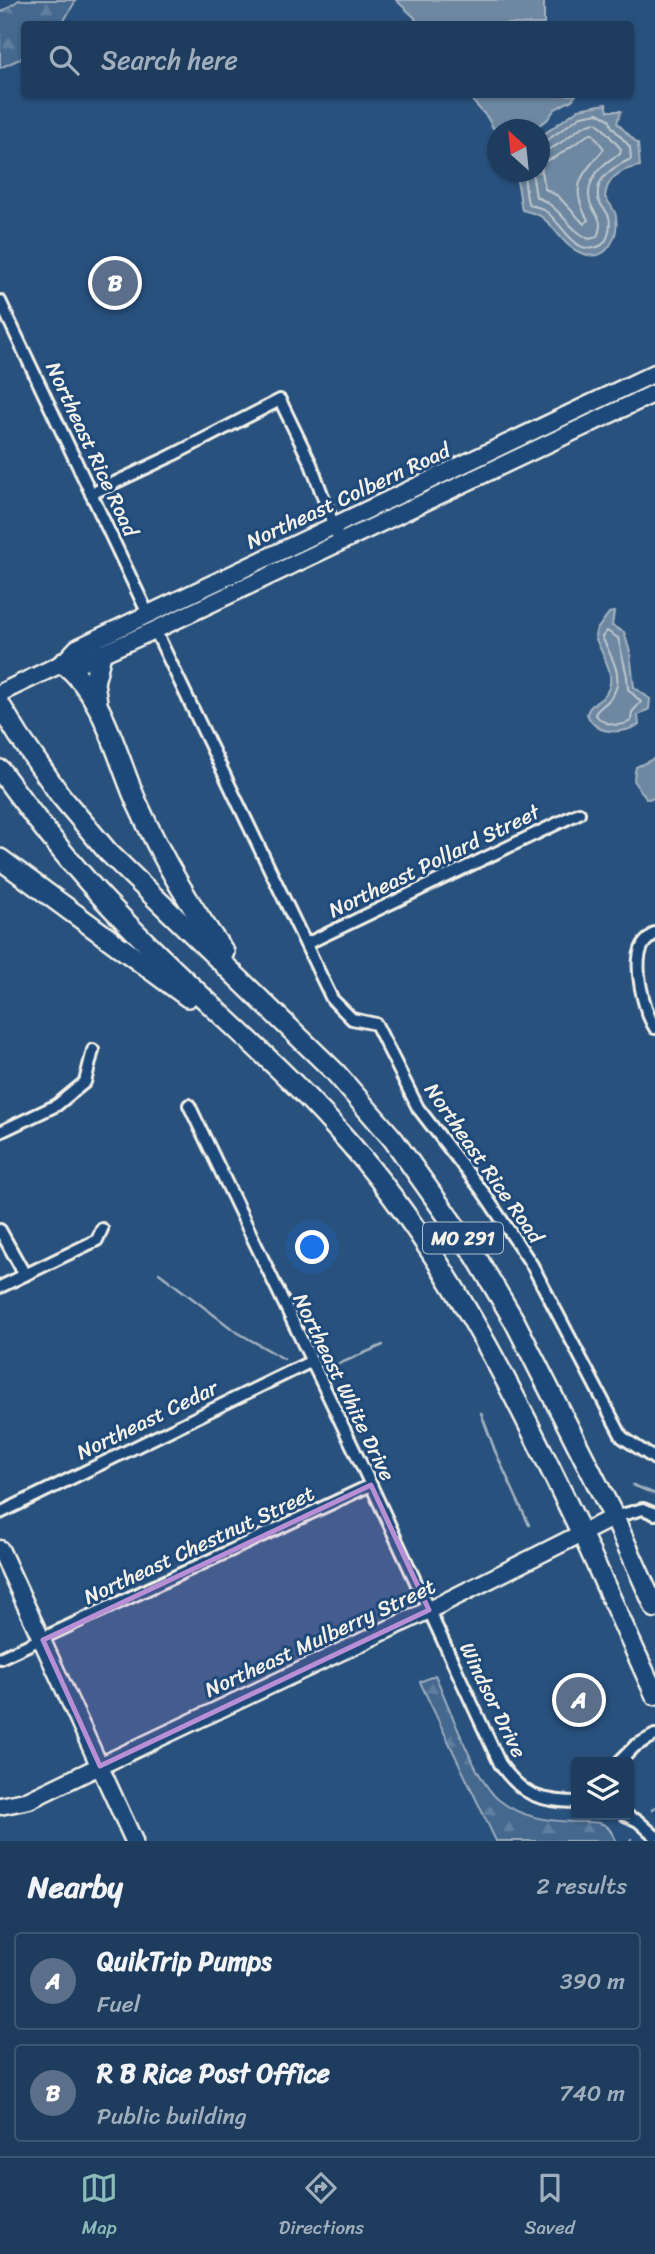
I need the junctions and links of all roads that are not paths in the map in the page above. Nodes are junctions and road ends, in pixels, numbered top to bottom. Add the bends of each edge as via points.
1 (0, 301) edge
2 (655, 373) edge
3 (655, 393) edge
4 (91, 494) junction
5 (334, 526) junction
6 (340, 543) junction
7 (168, 605) junction
8 (148, 614) junction
9 (155, 630) junction
10 (101, 654) junction
11 (63, 663) junction
12 (0, 693) edge
13 (97, 704) junction
14 (0, 705) edge
15 (0, 770) edge
16 (579, 813) dead end
17 (0, 859) edge
18 (655, 933) edge
19 (306, 944) junction
20 (258, 997) junction
21 (655, 1028) edge
22 (93, 1050) dead end
23 (264, 1055) junction
24 (189, 1105) dead end
25 (0, 1132) edge
26 (102, 1229) dead end
27 (0, 1230) edge
28 (24, 1275) junction
29 (0, 1287) edge
30 (310, 1362) junction
31 (655, 1460) edge
32 (371, 1485) junction
33 (0, 1513) edge
34 (655, 1514) edge
35 (614, 1517) junction
36 (582, 1534) junction
37 (0, 1549) edge
38 (655, 1608) edge
39 (429, 1610) junction
40 (43, 1640) junction
41 (0, 1658) edge
42 (655, 1695) edge
43 (655, 1735) edge
44 (624, 1757) edge
45 (100, 1766) junction
46 (571, 1802) edge
47 (0, 1806) edge
48 (634, 1819) edge
49 (655, 1836) edge
50 (134, 1841) edge

1 - 4 street, Northeast Rice Road
2 - 5 main road, Northeast Colbern Road
3 - 6 main road, Northeast Colbern Road
4 - 5 street via 280,400
4 - 8 street, Northeast Rice Road
5 - 6 street
5 - 7 main road, Northeast Colbern Road
6 - 9 main road, Northeast Colbern Road
7 - 8 main road, Northeast Colbern Road
7 - 9 main road
8 - 11 main road, Northeast Colbern Road via 77,648
9 - 10 main road, Northeast Colbern Road
9 - 19 street, Northeast Rice Road
10 - 11 main road, Northeast Colbern Road via 81,663
10 - 13 highway via 94,683
11 - 12 main road, Northeast Colbern Road
11 - 13 highway via 78,675
13 - 20 highway via 136,801 176,881
14 - 20 highway, MO 291 via 60,794 108,852
15 - 23 highway, MO 291 via 117,914
16 - 19 street, Northeast Pollard Street
17 - 23 highway
18 - 21 street via 643,945 638,961 648,1017
19 - 31 street, Northeast Rice Road via 333,1000 352,1019 376,1024 418,1108 532,1265 622,1437
20 - 35 highway, MO 291 via 335,1072 393,1139 442,1206 515,1322
22 - 25 street via 85,1082 57,1105
23 - 36 highway, MO 291 via 337,1128 451,1280
24 - 30 street, Northeast White Drive
26 - 28 street via 97,1240
27 - 28 street
28 - 29 street
30 - 32 street, Northeast White Drive
30 - 33 street, Northeast Cedar
32 - 39 street, Northeast White Drive
32 - 40 street, Northeast Chestnut Street
34 - 35 street, Northeast Mulberry Street via 643,1508
35 - 36 main road, Northeast Mulberry Street
35 - 38 main road, MO 291
36 - 39 main road, Northeast Mulberry Street
36 - 42 main road, MO 291
37 - 40 main road
39 - 45 main road, Northeast Mulberry Street
39 - 46 street, Windsor Drive via 500,1764 515,1784 529,1793 553,1802
40 - 41 street, Northeast Chestnut Street
40 - 45 main road
43 - 44 street
45 - 47 main road, Northeast Mulberry Street via 29,1800
45 - 50 main road
48 - 49 street

